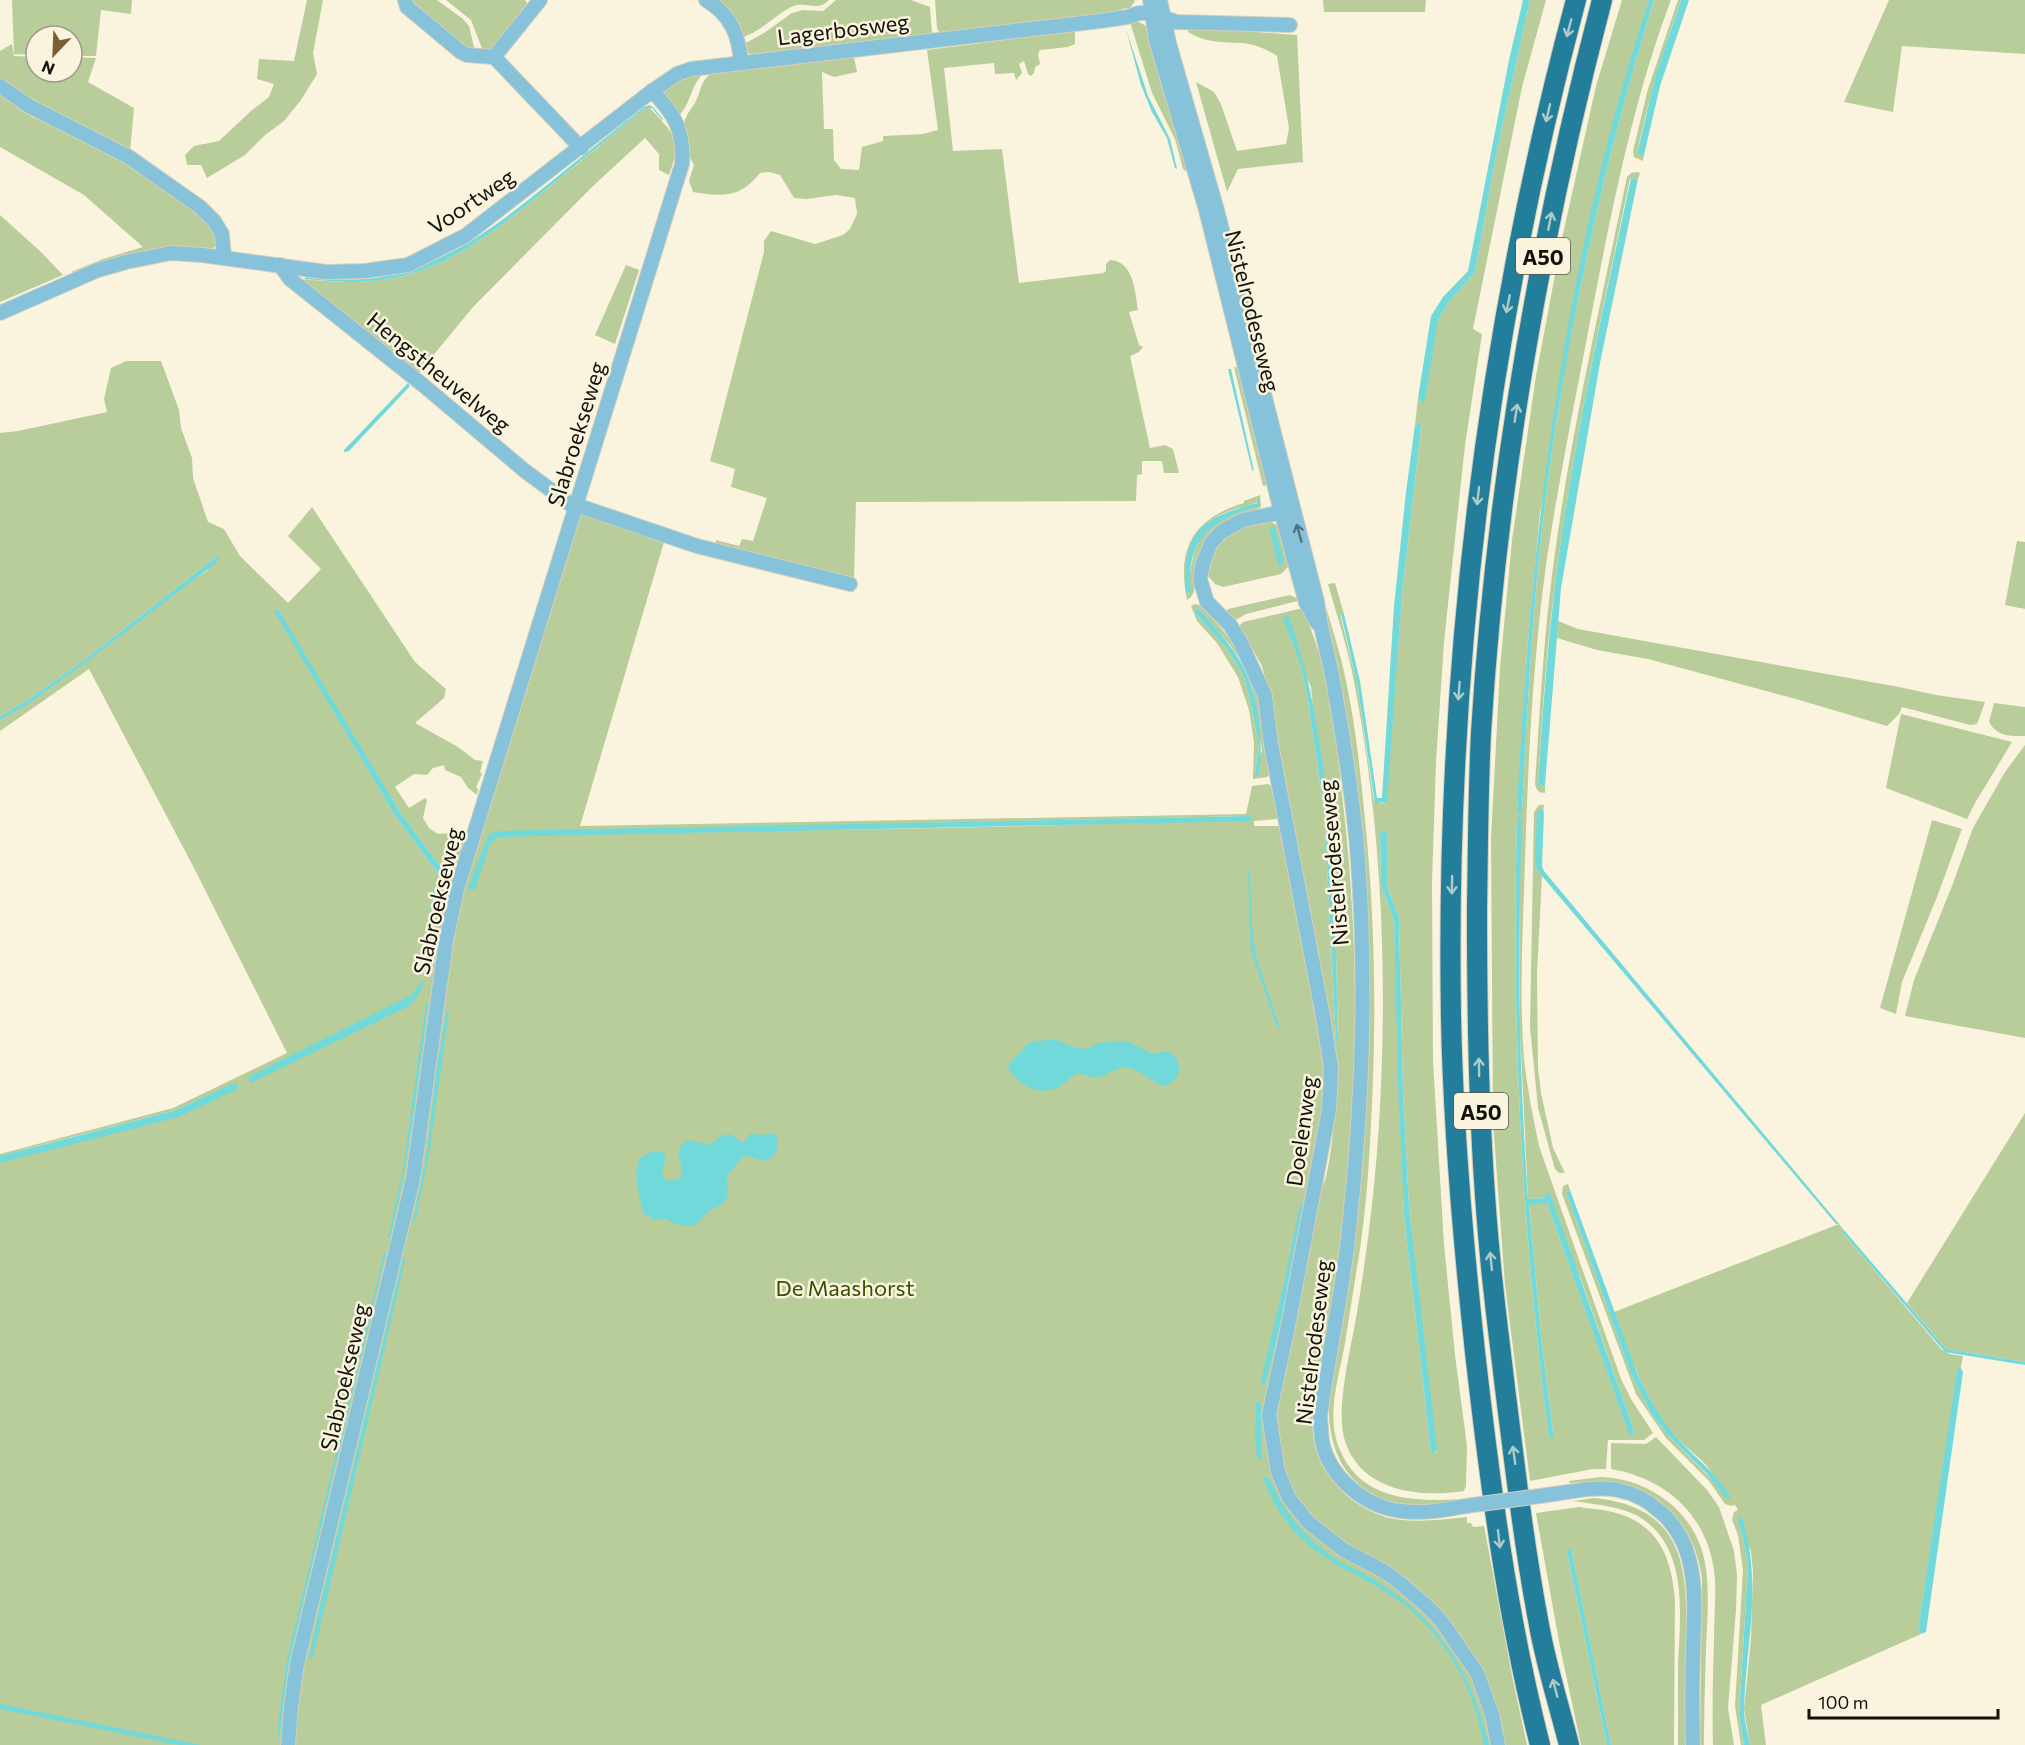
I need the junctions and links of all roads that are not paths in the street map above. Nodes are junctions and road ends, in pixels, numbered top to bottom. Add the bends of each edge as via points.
1 (405, 0) edge
2 (540, 0) edge
3 (706, 0) edge
4 (1160, 0) edge
5 (1576, 0) edge
6 (1602, 0) edge
7 (1613, 0) edge
8 (1155, 10) edge
9 (1290, 26) dead end
10 (1591, 43) junction
11 (494, 57) junction
12 (741, 63) junction
13 (0, 86) edge
14 (652, 91) junction
15 (580, 148) junction
16 (224, 258) junction
17 (280, 265) junction
18 (0, 313) edge
19 (575, 507) junction
20 (1287, 511) junction
21 (850, 584) dead end
22 (288, 1745) edge
23 (1498, 1745) edge
24 (1540, 1745) edge
25 (1569, 1745) edge
26 (1693, 1745) edge

1 - 11 street via 407,8 461,52
2 - 11 street
3 - 12 street via 735,28
4 - 8 street, Nistelrodeseweg
5 -> 24 highway, A50 via 1529,195 1487,424 1460,683 1453,825 1451,1030 1467,1282 1502,1561
6 - 10 highway, A50
7 - 10 highway, A50
8 - 9 street via 1176,22
8 - 12 street, Lagerbosweg via 1100,21
8 - 20 street, Nistelrodeseweg via 1156,40
25 -> 10 highway, A50 via 1539,1628 1513,1454 1490,1256 1479,1089 1478,834 1487,650 1507,471 1538,283
11 - 15 street
12 - 14 street, Voortweg via 691,69
13 - 16 street via 29,106 129,157 200,207 222,234
14 - 15 street, Voortweg
14 - 19 street, Slabroekseweg via 678,126 683,144 682,164
15 - 17 street, Voortweg via 465,236 408,265 326,273
16 - 17 street, Voortweg
16 - 18 street, Voortweg via 171,253 126,262 98,270
17 - 19 street, Hengstheuvelweg via 290,279 525,471
19 - 21 street, Hengstheuvelweg via 698,546
19 - 22 street, Slabroekseweg via 457,889 446,941 413,1179 297,1664
20 - 23 street, Doelenweg via 1243,520 1221,532 1211,543 1200,579 1207,602 1240,640 1265,696 1331,1069 1329,1110 1269,1415 1278,1472 1289,1498 1308,1522 1342,1549 1387,1573 1442,1622 1477,1673
20 - 26 street, Nistelrodeseweg, bridge via 1305,579 1317,601 1333,678 1357,848 1363,974 1359,1106 1349,1230 1320,1417 1323,1442 1347,1485 1382,1507 1436,1511 1599,1488 1618,1490 1646,1501 1666,1516 1687,1548 1694,1589

